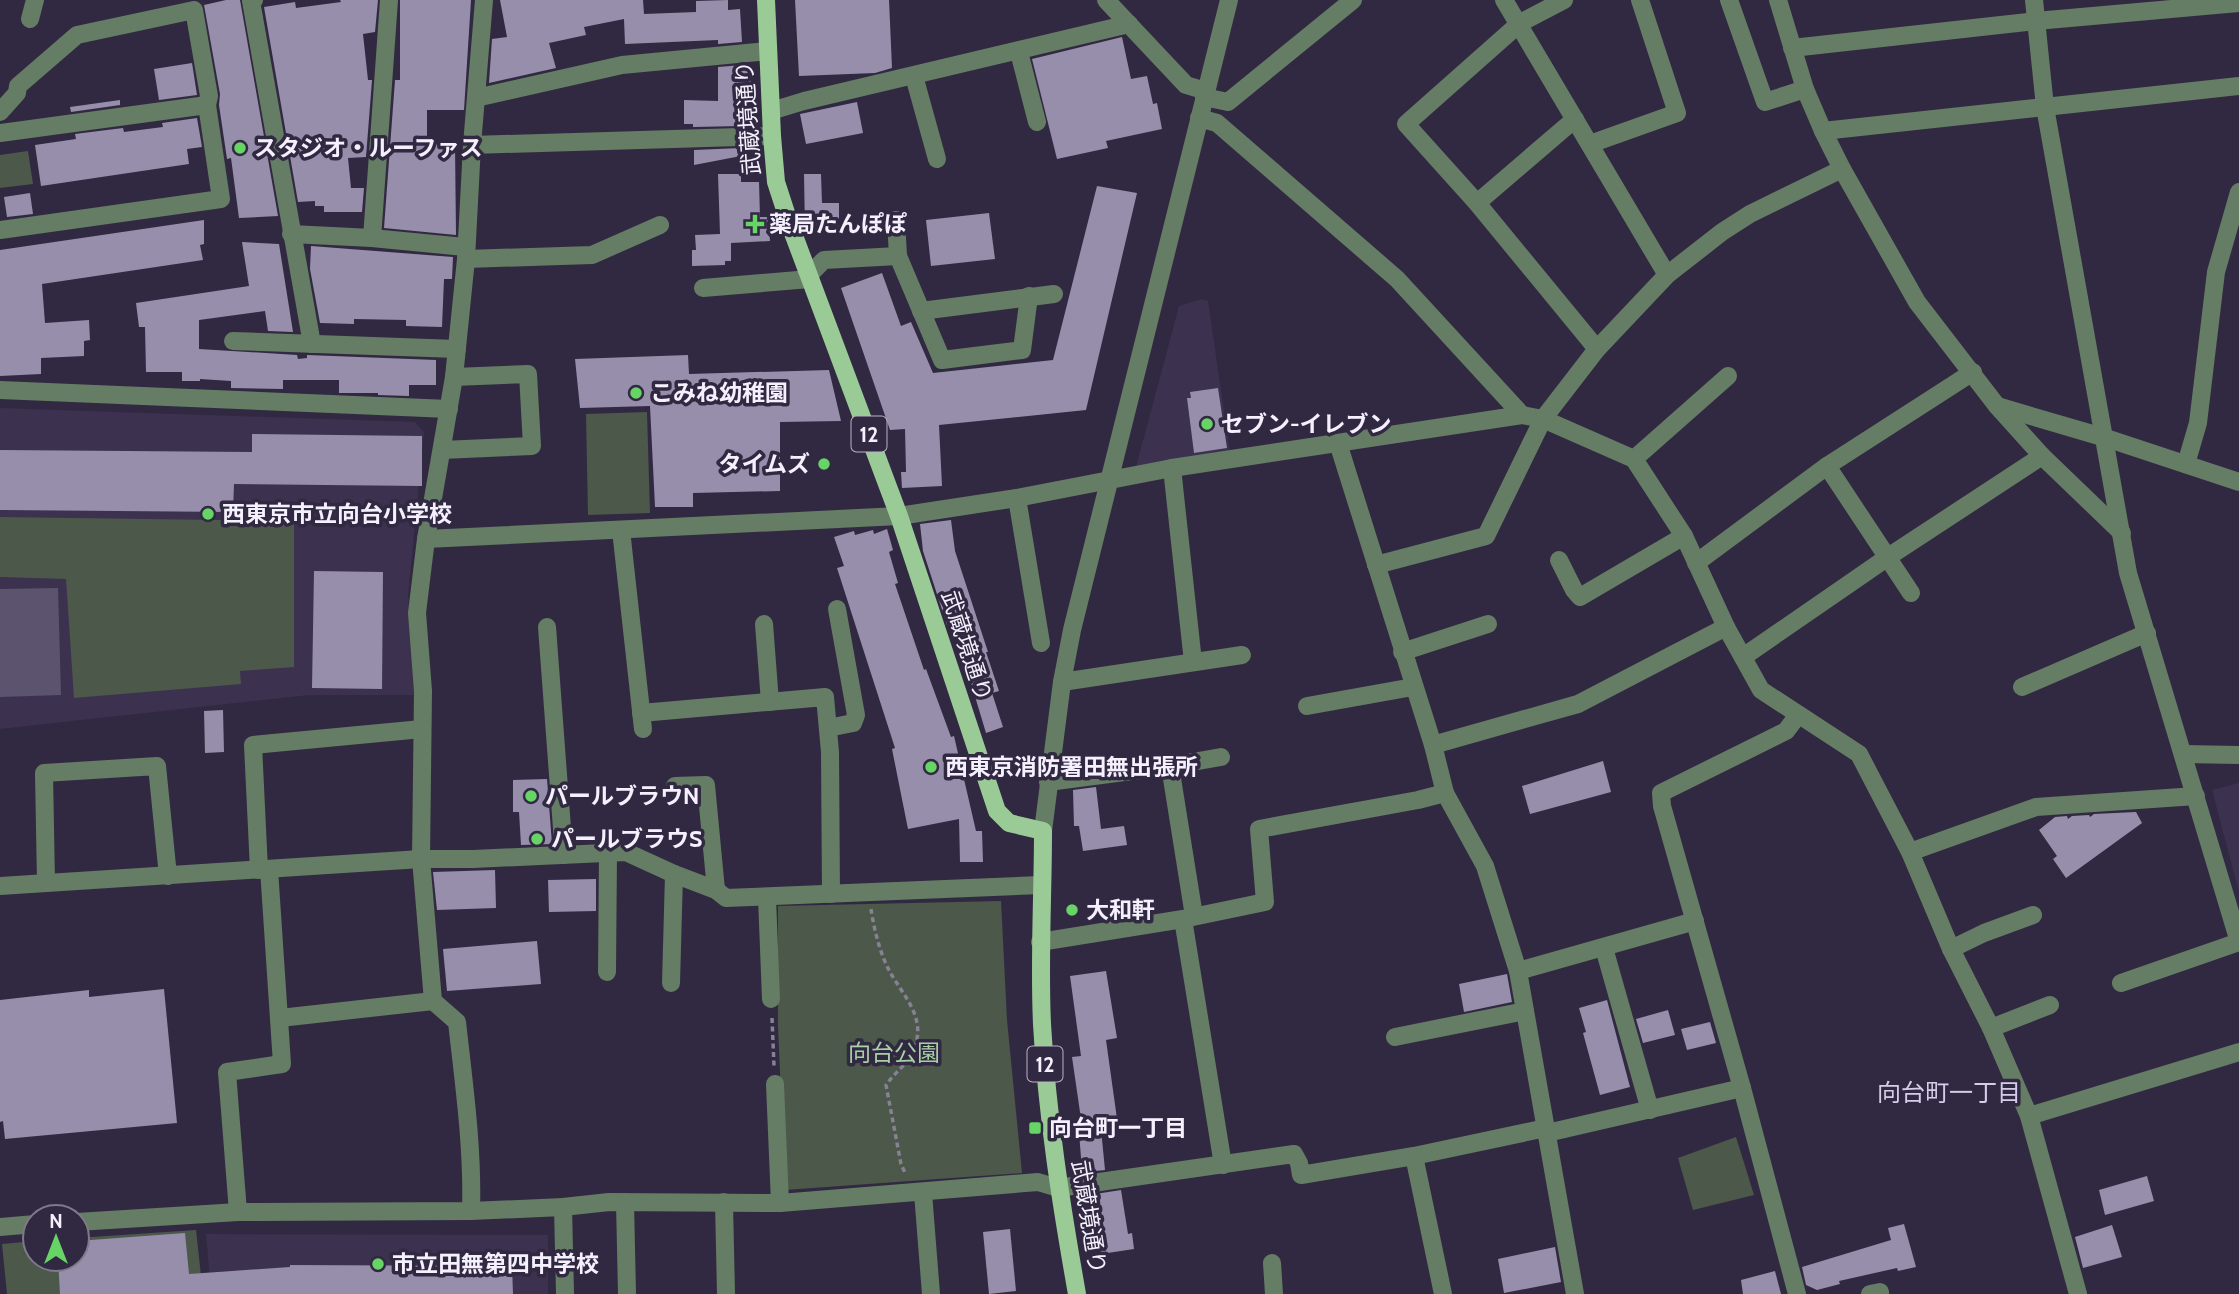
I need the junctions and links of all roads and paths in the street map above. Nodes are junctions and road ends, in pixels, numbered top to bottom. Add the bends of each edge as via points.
1 (35, 0) edge
2 (254, 0) edge
3 (389, 0) edge
4 (484, 0) edge
5 (766, 0) edge
6 (1106, 0) edge
7 (1229, 0) edge
8 (1353, 0) edge
9 (1504, 0) edge
10 (1564, 0) edge
11 (1640, 0) edge
12 (1729, 0) edge
13 (1778, 0) edge
14 (2034, 0) edge
15 (2239, 3) edge
16 (30, 19) dead end
17 (2036, 21) junction
18 (1520, 23) junction
19 (1129, 24) junction
20 (1792, 48) junction
21 (768, 51) junction
22 (1019, 52) junction
23 (914, 76) junction
24 (2239, 86) edge
25 (1805, 89) junction
26 (1205, 94) junction
27 (476, 98) junction
28 (207, 105) junction
29 (2045, 107) junction
30 (771, 111) junction
31 (0, 112) edge
32 (1199, 118) junction
33 (1575, 119) junction
34 (1037, 122) dead end
35 (1823, 131) junction
36 (0, 133) edge
37 (772, 136) junction
38 (1590, 144) junction
39 (472, 145) junction
40 (936, 159) dead end
41 (1842, 169) junction
42 (2239, 192) edge
43 (1477, 203) junction
44 (896, 220) dead end
45 (660, 225) dead end
46 (0, 230) edge
47 (291, 234) junction
48 (372, 238) junction
49 (466, 253) junction
50 (898, 256) junction
51 (1667, 275) junction
52 (810, 277) junction
53 (703, 288) dead end
54 (1054, 293) dead end
55 (1029, 296) junction
56 (921, 311) junction
57 (233, 341) dead end
58 (312, 344) junction
59 (457, 349) junction
60 (1597, 349) junction
61 (1973, 372) junction
62 (1728, 376) dead end
63 (454, 377) junction
64 (0, 390) edge
65 (1997, 406) junction
66 (449, 409) junction
67 (1522, 415) junction
68 (1543, 419) junction
69 (2106, 438) junction
70 (1338, 443) junction
71 (442, 450) junction
72 (2042, 456) junction
73 (1634, 459) junction
74 (2186, 464) junction
75 (1827, 466) junction
76 (1172, 468) junction
77 (1109, 480) junction
78 (2239, 482) edge
79 (1017, 498) junction
80 (899, 516) junction
81 (621, 530) junction
82 (2122, 533) junction
83 (1684, 536) junction
84 (426, 539) junction
85 (1888, 557) junction
86 (1559, 560) dead end
87 (1696, 563) junction
88 (1376, 565) junction
89 (1911, 593) dead end
90 (837, 609) dead end
91 (764, 624) dead end
92 (1488, 624) dead end
93 (547, 626) dead end
94 (1726, 626) junction
95 (2147, 633) junction
96 (1041, 643) dead end
97 (1402, 652) junction
98 (1242, 655) dead end
99 (1743, 657) junction
100 (1193, 662) junction
101 (1062, 682) junction
102 (1413, 687) junction
103 (2022, 687) dead end
104 (770, 702) junction
105 (1307, 706) dead end
106 (1798, 715) junction
107 (828, 728) junction
108 (422, 729) junction
109 (1433, 745) junction
110 (2183, 754) junction
111 (2239, 755) edge
112 (1221, 757) dead end
113 (1170, 766) junction
114 (1048, 782) junction
115 (675, 786) dead end
116 (1445, 793) junction
117 (2196, 796) junction
118 (1043, 831) junction
119 (608, 852) junction
120 (1910, 852) junction
121 (564, 855) junction
122 (421, 859) junction
123 (264, 869) junction
124 (674, 874) junction
125 (168, 876) junction
126 (46, 883) junction
127 (0, 886) edge
128 (1041, 886) junction
129 (716, 890) junction
130 (868, 892) junction
131 (831, 894) junction
132 (767, 898) junction
133 (2033, 915) dead end
134 (1189, 918) junction
135 (1695, 921) junction
136 (1040, 942) junction
137 (2239, 942) edge
138 (1604, 948) junction
139 (1951, 948) junction
140 (1518, 971) junction
141 (607, 972) dead end
142 (671, 982) dead end
143 (2121, 982) dead end
144 (771, 999) joint
145 (433, 1001) junction
146 (2050, 1005) dead end
147 (1525, 1011) junction
148 (280, 1018) junction
149 (1991, 1028) junction
150 (1395, 1037) dead end
151 (2239, 1052) edge
152 (775, 1084) joint
153 (1742, 1088) junction
154 (1650, 1110) junction
155 (2029, 1116) junction
156 (1546, 1130) junction
157 (1414, 1156) junction
158 (1223, 1165) junction
159 (1058, 1188) junction
160 (918, 1193) junction
161 (625, 1202) junction
162 (724, 1202) junction
163 (780, 1203) junction
164 (563, 1207) junction
165 (471, 1211) junction
166 (238, 1212) junction
167 (91, 1221) edge
168 (21, 1225) edge
169 (0, 1227) edge
170 (1272, 1263) dead end
171 (565, 1294) edge
172 (627, 1294) edge
173 (726, 1294) edge
174 (931, 1294) edge
175 (1076, 1294) edge
176 (1275, 1294) edge
177 (1443, 1294) edge
178 (1575, 1294) edge
179 (1797, 1294) edge
180 (1870, 1294) edge
181 (1880, 1294) edge
182 (2078, 1294) edge

1 - 16 street
2 - 47 street
3 - 48 street
4 - 27 street
5 - 21 main road, 武蔵境通り / 12
6 - 19 street
7 - 26 street
8 - 26 street via 1228,102
9 - 18 street
10 - 18 street
11 - 38 street via 1677,113
12 - 25 street via 1765,102
13 - 20 street
14 - 17 street
15 - 17 street
17 - 20 street
17 - 29 street
18 - 33 street
18 - 43 street via 1406,124
19 - 22 street
19 - 26 street via 1186,85
20 - 25 street
21 - 27 street via 622,65
21 - 30 main road, 武蔵境通り / 12
22 - 23 street
22 - 34 street
23 - 30 street
23 - 40 street
24 - 29 street
25 - 35 street
26 - 32 street
27 - 39 street
28 - 31 street via 194,10 77,35 18,86
28 - 36 street
28 - 46 street via 221,199
29 - 35 street
29 - 69 street
30 - 37 main road, 武蔵境通り / 12
32 - 67 street via 1217,123 1396,279
32 - 77 street
33 - 38 street
33 - 43 street
35 - 41 street
37 - 39 street
37 - 52 main road, 武蔵境通り / 12 via 776,182
38 - 51 street
39 - 49 street
41 - 51 street via 1731,226
41 - 61 street via 1917,302
42 - 74 street via 2216,272 2197,423
43 - 60 street
44 - 50 street
45 - 49 street via 592,255
47 - 48 street
47 - 58 street
48 - 49 street
49 - 59 street
50 - 52 street via 824,260
50 - 56 street
51 - 60 street
52 - 53 street
52 - 80 main road, 武蔵境通り / 12
54 - 55 street
55 - 56 street
55 - 56 street via 1022,350 942,360
57 - 58 street
58 - 59 street
59 - 63 street
60 - 68 street
61 - 65 street
61 - 75 street
62 - 73 street
63 - 66 street
63 - 71 street via 528,374 532,446
64 - 66 street
65 - 69 street
65 - 72 street
66 - 71 street
67 - 68 street
67 - 70 street
68 - 73 street
68 - 88 street via 1486,536
69 - 74 street
69 - 82 street
70 - 76 street
70 - 88 street
71 - 84 street
72 - 82 street
72 - 85 street
73 - 83 street
74 - 78 street
75 - 85 street
75 - 87 street
76 - 77 street
76 - 100 street
77 - 79 street
77 - 101 street
79 - 80 street
79 - 96 street
80 - 81 street
80 - 118 main road, 武蔵境通り / 12 via 998,811 1009,823
81 - 84 street
81 - 104 street via 642,721
82 - 95 street via 2128,573
83 - 86 street via 1580,597
83 - 87 street
84 - 108 street via 417,613
85 - 89 street
85 - 99 street
87 - 94 street
88 - 97 street
90 - 107 street via 856,715 848,726
91 - 104 street
92 - 97 street
93 - 121 street
94 - 99 street
94 - 109 street via 1577,704
95 - 103 street
95 - 110 street
97 - 102 street
98 - 100 street
99 - 106 street via 1761,690
100 - 101 street
101 - 114 street
102 - 105 street
102 - 109 street
104 - 107 street via 825,697
106 - 120 street via 1858,754
106 - 135 street via 1786,731 1661,793
107 - 131 street
108 - 122 street
108 - 123 street via 253,744
109 - 116 street
110 - 111 street
110 - 117 street
112 - 113 street
113 - 114 street
113 - 134 street
114 - 118 street
115 - 129 street via 706,785
116 - 134 street via 1259,829 1265,902
116 - 140 street via 1485,866
117 - 120 street via 2036,807
117 - 137 street
118 - 128 main road, 武蔵境通り / 12
119 - 121 street
119 - 124 street via 625,852
119 - 141 street
120 - 139 street
121 - 122 street
122 - 123 street
122 - 145 street
123 - 125 street
123 - 148 street
124 - 129 street
124 - 142 street
125 - 126 street
125 - 126 street via 157,766 44,773
126 - 127 street
128 - 130 street
128 - 136 main road, 武蔵境通り / 12
129 - 132 street via 726,898
130 - 131 street
130 - 160 path via 889,970 917,1016 914,1050 886,1085 901,1164
131 - 132 street
132 - 144 street
133 - 139 street
134 - 136 street
134 - 158 street
135 - 138 street
135 - 153 street
136 - 159 main road, 武蔵境通り / 12 via 1046,1076
137 - 143 street
138 - 140 street
138 - 154 street
139 - 149 street
140 - 147 street
144 - 152 path
145 - 148 street
145 - 165 street via 457,1022
146 - 149 street
147 - 150 street
147 - 156 street
148 - 166 street via 282,1065 227,1072
149 - 155 street
151 - 155 street
152 - 163 street
153 - 154 street
153 - 179 street
154 - 156 street
155 - 182 street
156 - 157 street
156 - 178 street
157 - 158 street via 1301,1175 1294,1154
157 - 177 street
158 - 159 street
159 - 160 street via 1038,1182
159 - 175 main road, 武蔵境通り / 12
160 - 163 street
160 - 174 street
161 - 162 street
161 - 164 street
161 - 172 street
162 - 163 street
162 - 173 street
164 - 165 street
164 - 171 street
165 - 166 street
166 - 167 street
168 - 169 street
170 - 176 street
180 - 181 street

